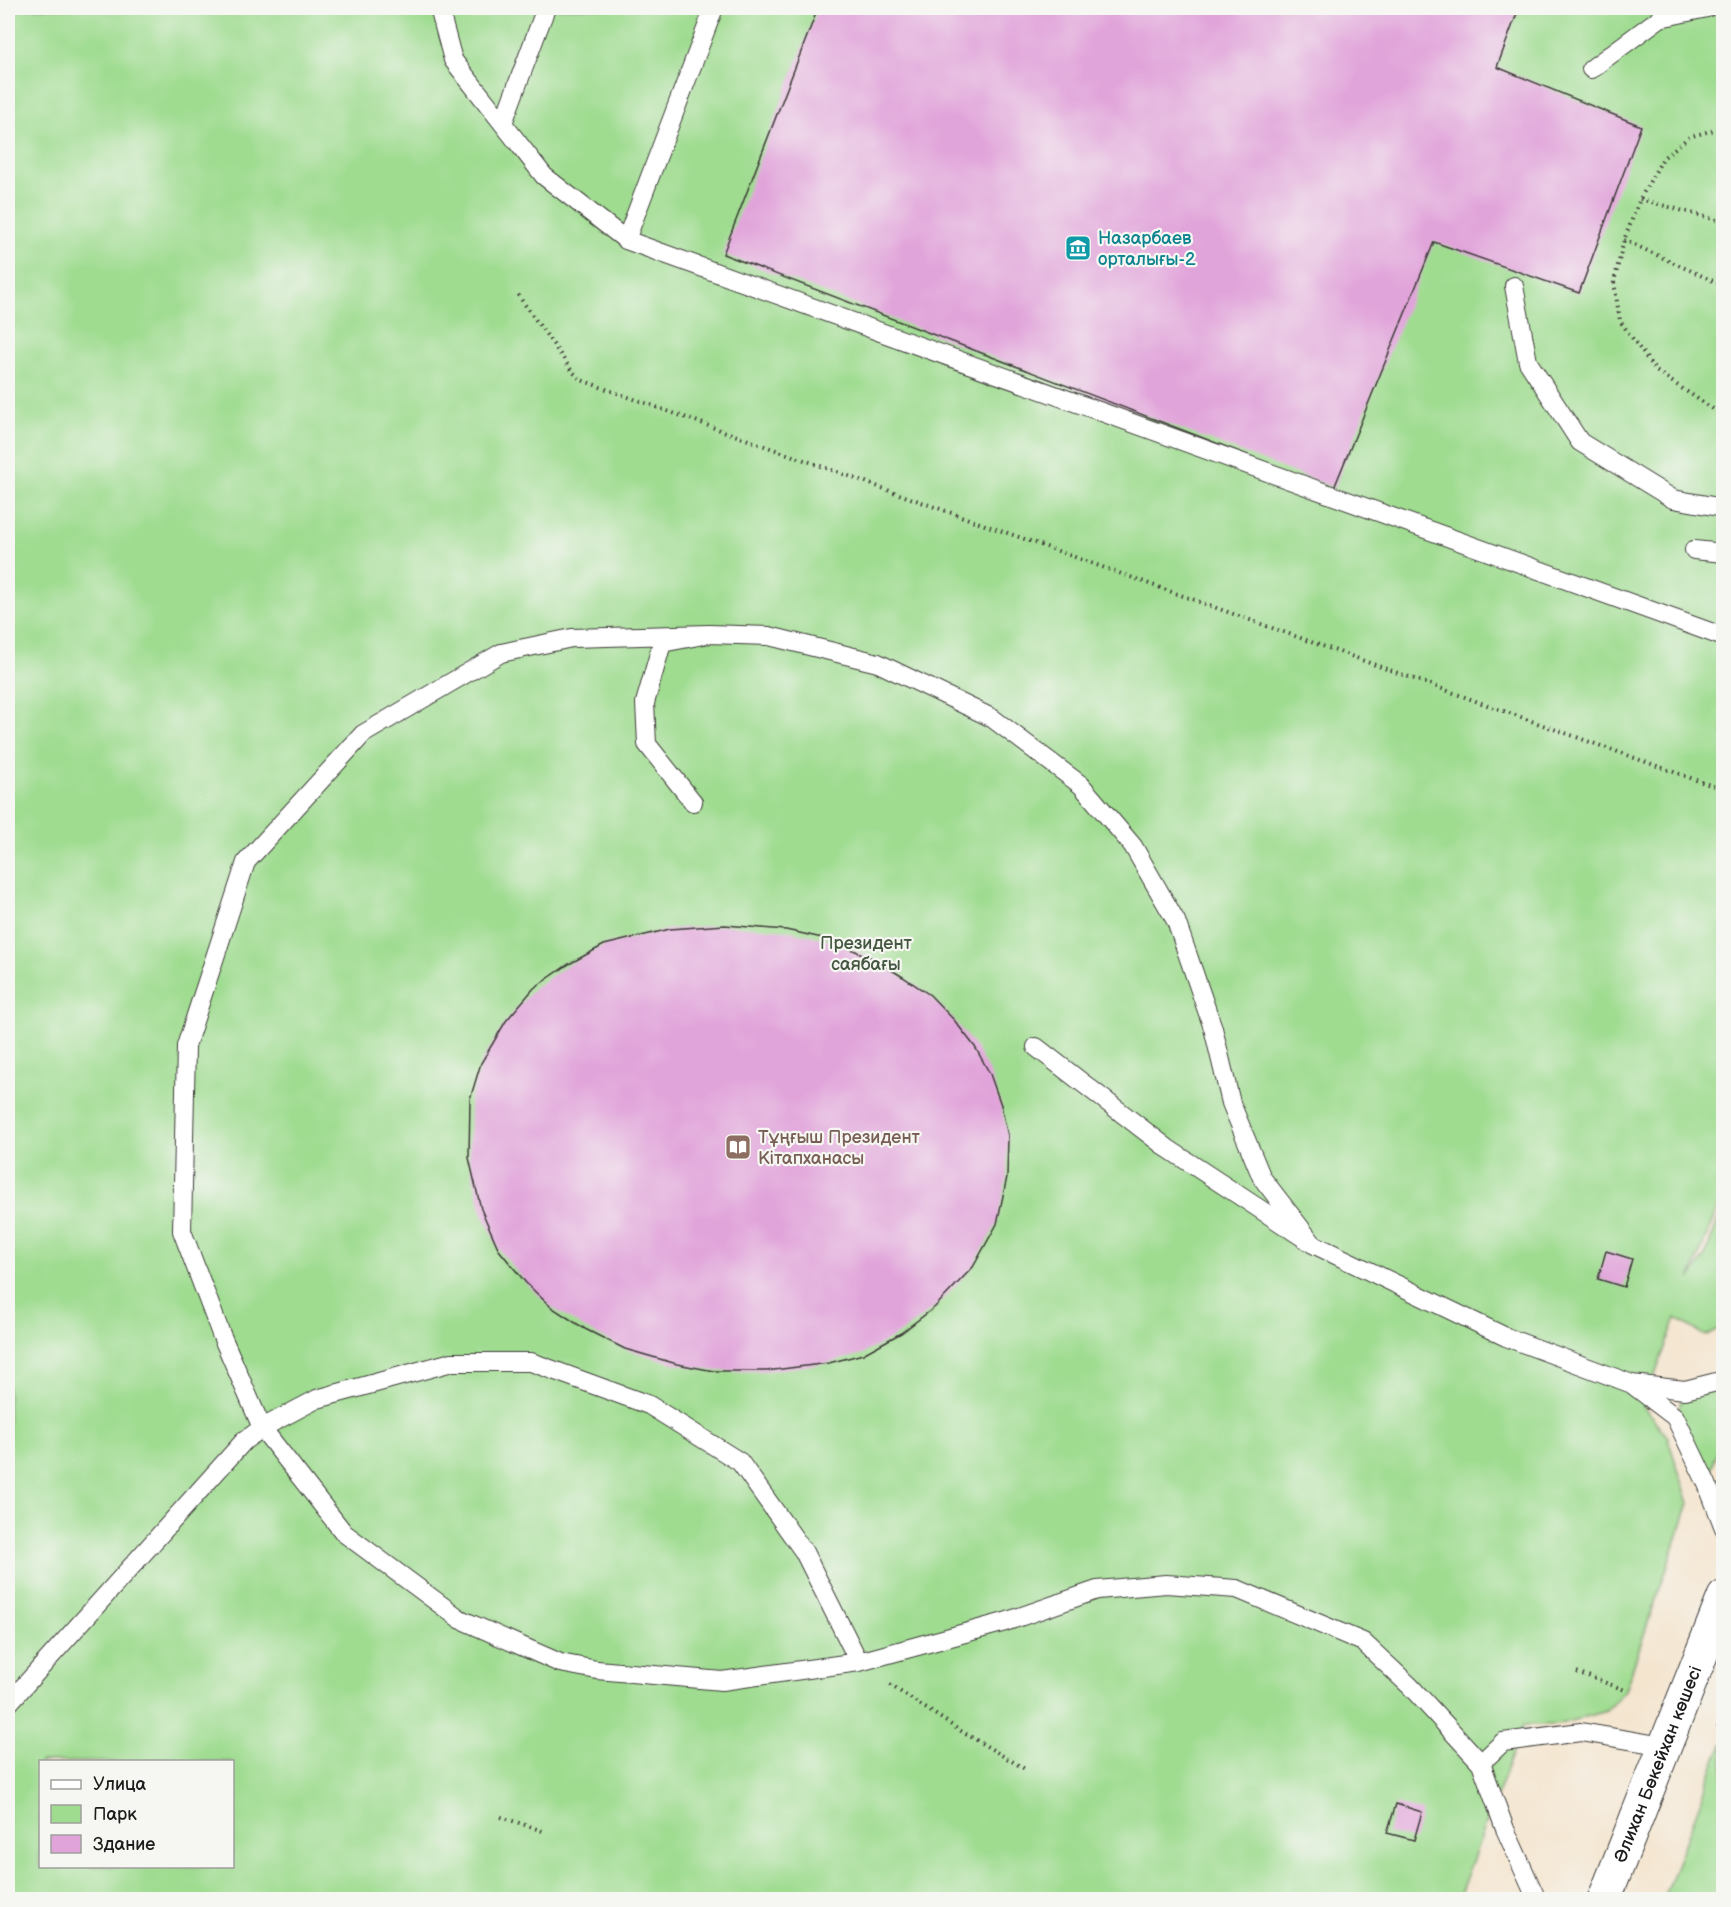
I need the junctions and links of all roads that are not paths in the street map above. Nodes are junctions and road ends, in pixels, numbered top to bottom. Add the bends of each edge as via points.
1 (439, 8) edge
2 (546, 8) edge
3 (714, 8) edge
4 (1707, 8) edge
5 (1591, 69) dead end
6 (503, 123) junction
7 (626, 240) junction
8 (1514, 286) dead end
9 (1724, 508) edge
10 (1694, 550) dead end
11 (1724, 553) edge
12 (709, 634) junction
13 (1724, 637) edge
14 (693, 802) dead end
15 (1035, 1047) dead end
16 (1313, 1244) junction
17 (1724, 1380) edge
18 (1632, 1384) junction
19 (262, 1428) junction
20 (1724, 1527) edge
21 (1724, 1598) edge
22 (860, 1662) junction
23 (8, 1704) edge
24 (1664, 1746) junction
25 (1481, 1763) junction
26 (1537, 1899) edge
27 (1604, 1899) edge

1 - 6 lane via 453,60
2 - 6 lane
3 - 7 lane
4 - 5 lane via 1660,18
6 - 7 lane via 544,176
7 - 13 lane
8 - 9 lane via 1528,362 1580,442 1672,499
10 - 11 lane
12 - 14 lane via 662,644 645,703 647,744
12 - 16 lane via 769,636 878,663 992,718 1080,785 1133,846 1176,921 1213,1028 1231,1104 1262,1178
12 - 19 lane via 572,638 501,653 363,734 246,862 186,1046 182,1231
15 - 16 lane via 1167,1148
16 - 18 lane via 1506,1337
17 - 18 lane via 1685,1390
18 - 20 lane via 1675,1417
19 - 22 lane via 345,1533 460,1619 560,1663 722,1681
19 - 22 lane via 317,1399 452,1362 531,1362 649,1405 740,1462 804,1552
19 - 23 lane via 244,1441
21 - 24 street, Әлихан Бөкейхан көшесі
22 - 25 lane via 1005,1622 1097,1590 1166,1584 1237,1590 1363,1642
24 - 25 lane via 1581,1732 1503,1742
24 - 27 street, Әлихан Бөкейхан көшесі
25 - 26 lane

